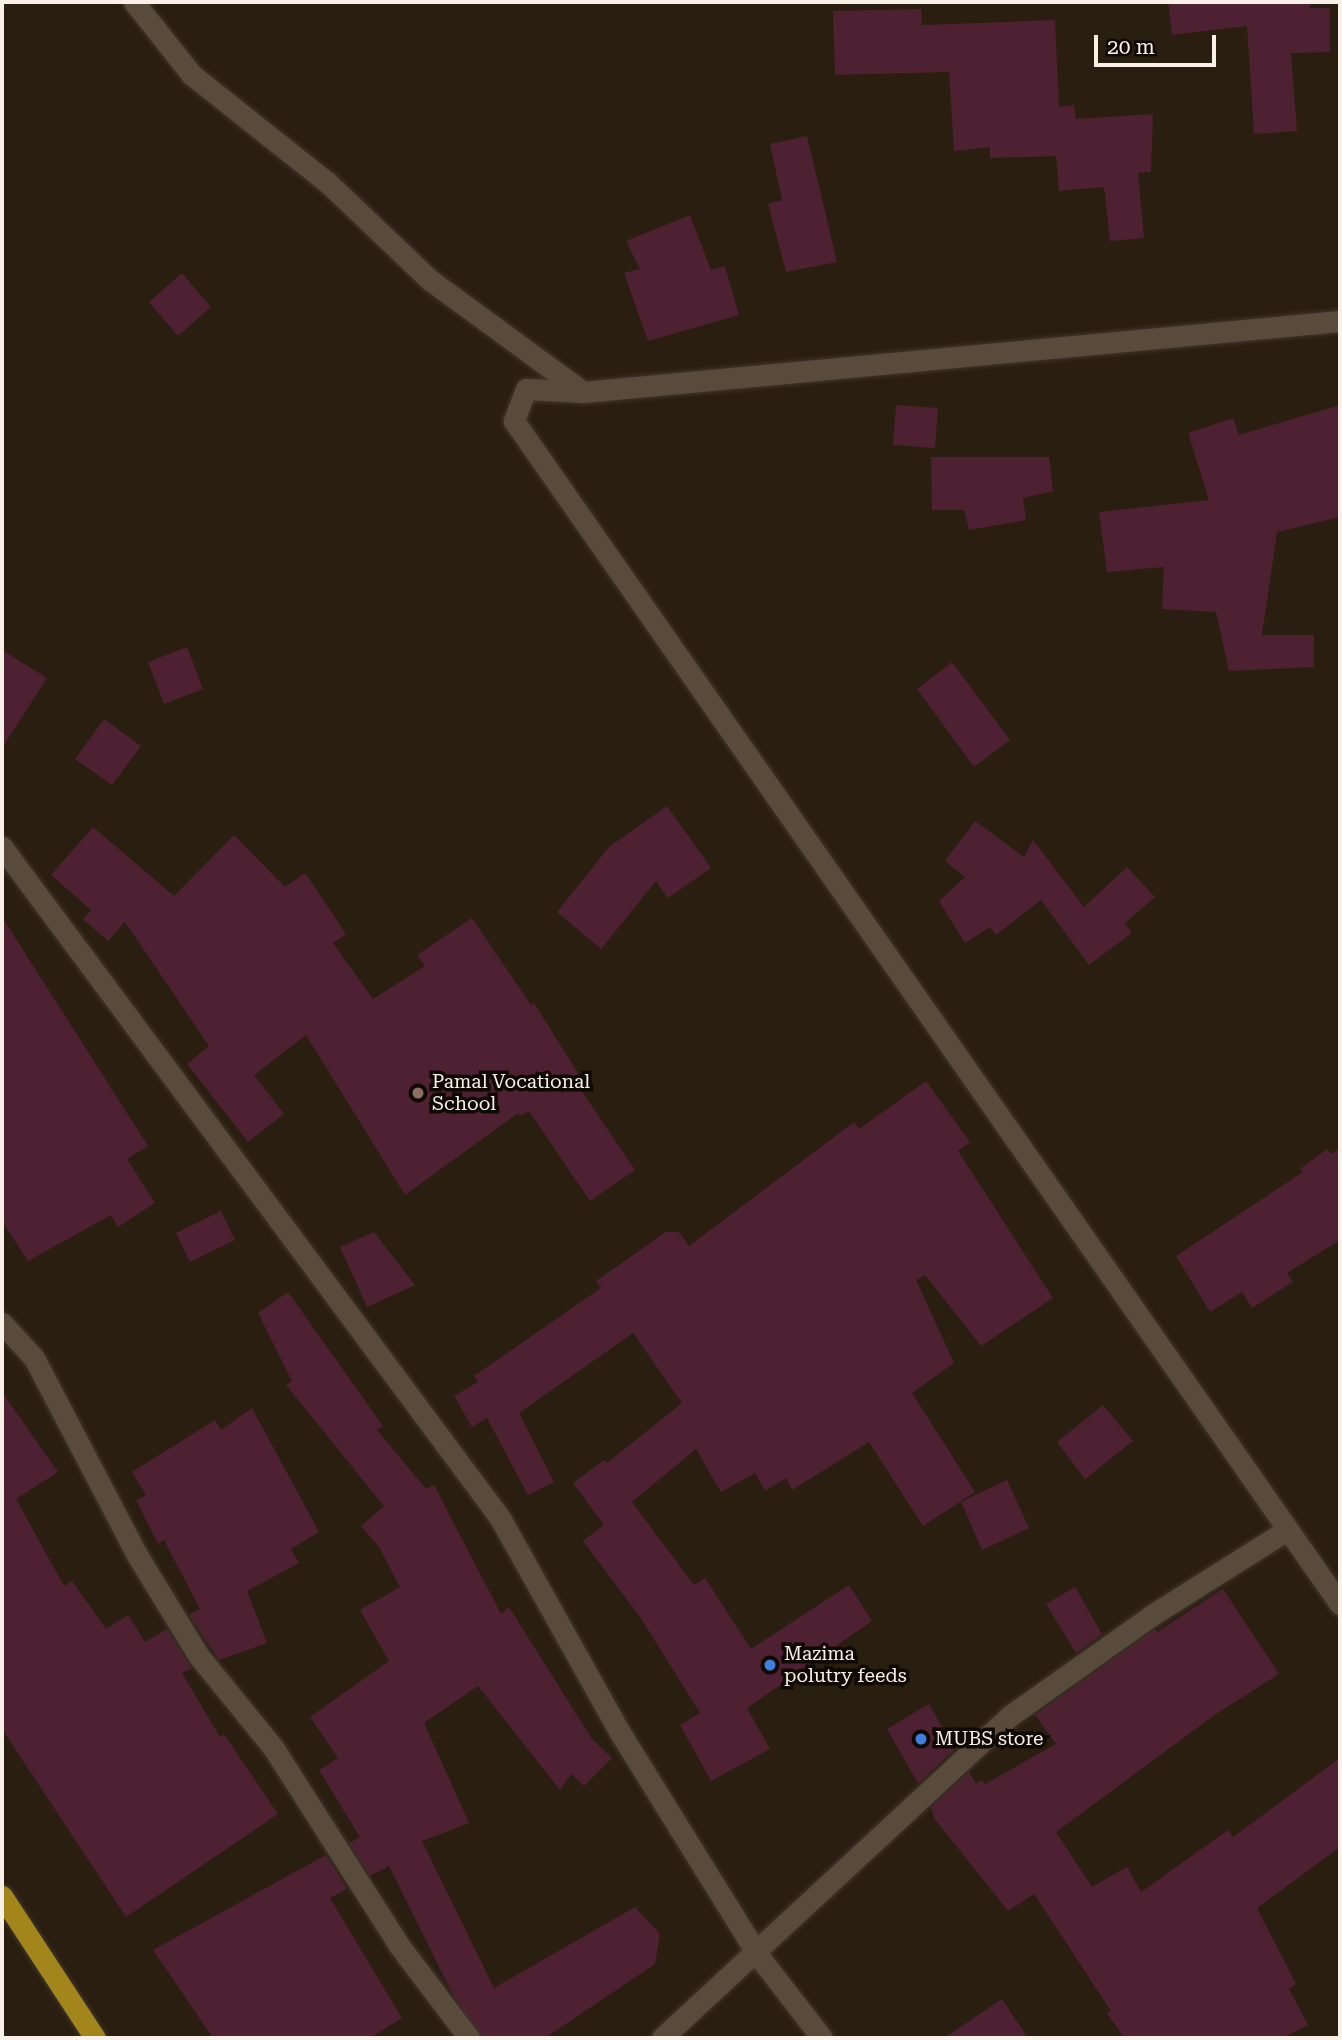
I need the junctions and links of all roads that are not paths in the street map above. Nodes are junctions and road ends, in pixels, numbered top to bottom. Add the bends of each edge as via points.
1 (134, 2) edge
2 (1340, 321) edge
3 (583, 392) junction
4 (2, 847) edge
5 (2, 1324) edge
6 (1287, 1530) junction
7 (1340, 1604) edge
8 (2, 1896) edge
9 (757, 1954) junction
10 (95, 2038) edge
11 (469, 2038) edge
12 (662, 2038) edge
13 (822, 2038) edge

1 - 3 street via 191,74 327,182 430,280
2 - 3 street
3 - 6 street via 526,389 514,421
4 - 9 street via 500,1518 622,1735
5 - 11 street via 34,1358 137,1555 198,1655 274,1749 398,1944
6 - 7 street
6 - 9 street via 1152,1615 1011,1715
8 - 10 main road
9 - 12 street
9 - 13 street

